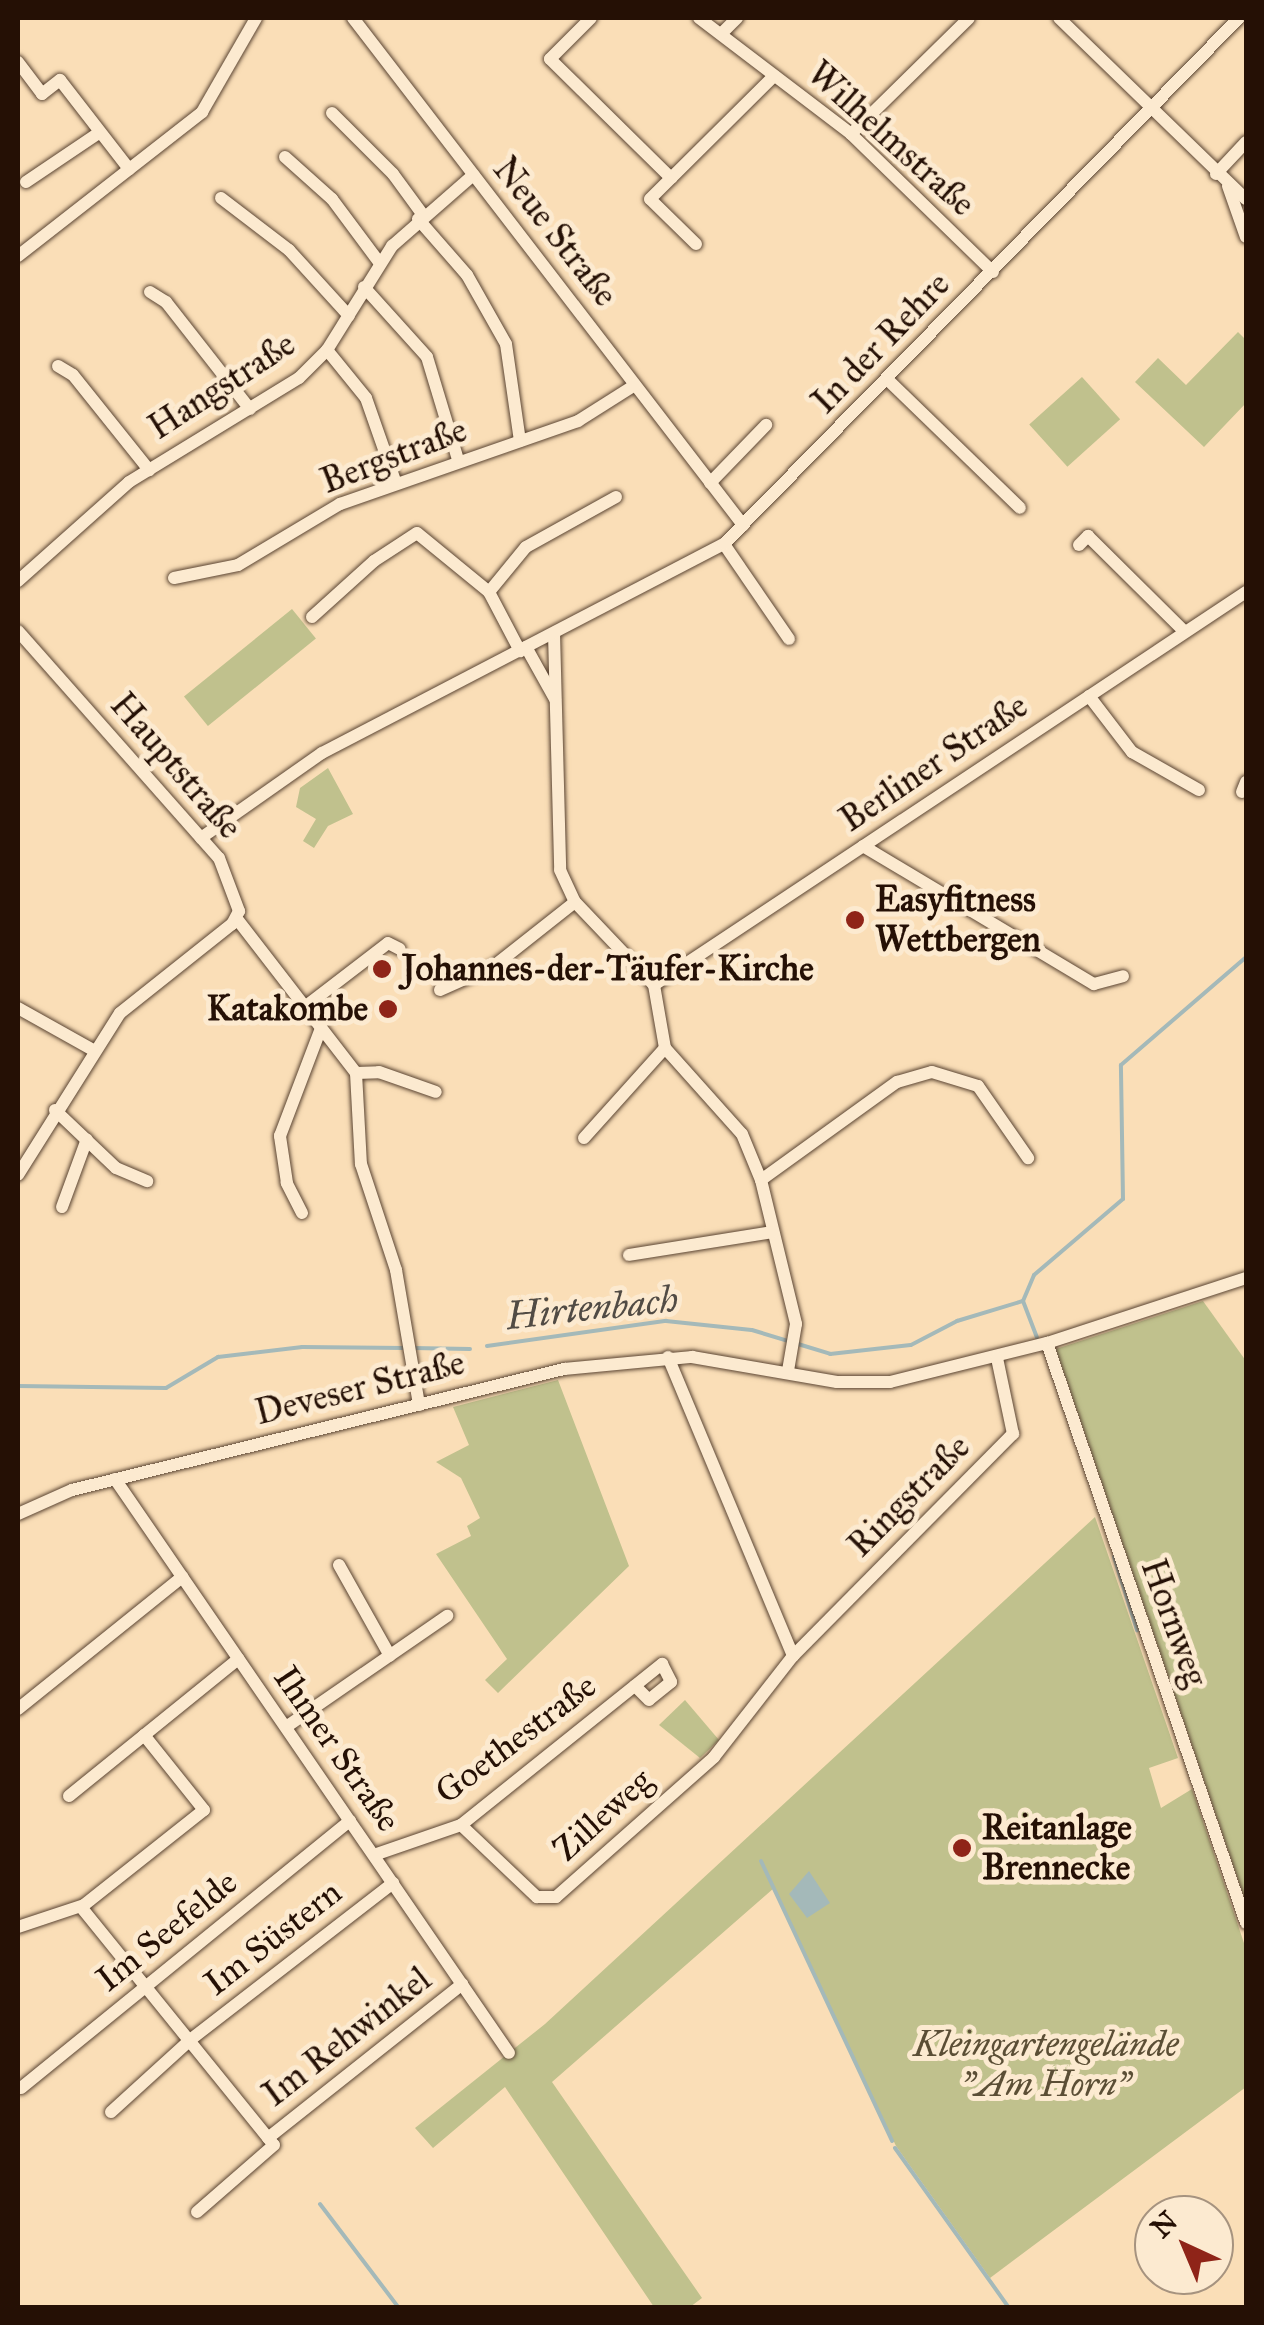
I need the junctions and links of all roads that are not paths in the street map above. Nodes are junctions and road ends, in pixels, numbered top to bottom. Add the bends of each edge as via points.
1 (256, 18) edge
2 (353, 18) edge
3 (591, 18) edge
4 (699, 18) edge
5 (737, 18) edge
6 (968, 18) edge
7 (1059, 18) edge
8 (1239, 18) edge
9 (721, 34) junction
10 (18, 62) edge
11 (774, 76) junction
12 (1148, 109) junction
13 (332, 112) dead end
14 (100, 132) junction
15 (851, 134) junction
16 (1246, 142) edge
17 (284, 157) dead end
18 (129, 169) junction
19 (1216, 174) junction
20 (474, 175) junction
21 (671, 178) junction
22 (26, 182) dead end
23 (1228, 186) junction
24 (221, 198) dead end
25 (1246, 200) edge
26 (420, 217) junction
27 (1246, 238) edge
28 (696, 244) dead end
29 (18, 256) edge
30 (380, 262) junction
31 (993, 272) junction
32 (364, 287) junction
33 (150, 292) dead end
34 (349, 316) junction
35 (327, 350) junction
36 (58, 366) dead end
37 (888, 379) junction
38 (635, 385) junction
39 (250, 409) junction
40 (766, 425) dead end
41 (520, 441) junction
42 (458, 460) junction
43 (150, 470) junction
44 (395, 481) junction
45 (710, 483) junction
46 (616, 497) dead end
47 (1020, 508) dead end
48 (743, 525) junction
49 (724, 544) junction
50 (1079, 545) dead end
51 (174, 578) dead end
52 (18, 581) edge
53 (489, 592) junction
54 (1246, 592) edge
55 (312, 618) dead end
56 (18, 631) edge
57 (1186, 632) junction
58 (554, 634) junction
59 (789, 640) dead end
60 (523, 649) junction
61 (1089, 696) junction
62 (555, 699) junction
63 (1199, 790) dead end
64 (201, 838) junction
65 (862, 846) junction
66 (575, 902) junction
67 (237, 918) junction
68 (400, 949) dead end
69 (1123, 976) dead end
70 (654, 985) junction
71 (440, 990) dead end
72 (306, 1006) junction
73 (18, 1008) edge
74 (320, 1028) junction
75 (665, 1048) junction
76 (93, 1050) junction
77 (356, 1073) junction
78 (436, 1092) dead end
79 (56, 1110) junction
80 (584, 1138) dead end
81 (87, 1140) junction
82 (24, 1150) edge
83 (1028, 1158) dead end
84 (18, 1175) edge
85 (761, 1180) junction
86 (147, 1181) dead end
87 (62, 1207) dead end
88 (302, 1212) dead end
89 (772, 1232) junction
90 (629, 1255) dead end
91 (1246, 1278) edge
92 (1047, 1343) junction
93 (668, 1357) junction
94 (996, 1358) junction
95 (788, 1371) junction
96 (418, 1405) junction
97 (115, 1479) junction
98 (18, 1514) edge
99 (340, 1565) dead end
100 (182, 1576) junction
101 (447, 1616) dead end
102 (390, 1656) junction
103 (793, 1656) junction
104 (238, 1660) junction
105 (635, 1686) dead end
106 (18, 1710) edge
107 (286, 1727) junction
108 (734, 1732) joint
109 (144, 1735) junction
110 (69, 1796) dead end
111 (350, 1821) junction
112 (462, 1824) junction
113 (374, 1854) junction
114 (392, 1883) junction
115 (81, 1907) junction
116 (1246, 1923) edge
117 (18, 1927) edge
118 (462, 1984) junction
119 (146, 1986) junction
120 (190, 2040) junction
121 (509, 2053) dead end
122 (22, 2088) dead end
123 (111, 2112) dead end
124 (268, 2138) junction
125 (197, 2212) dead end

1 - 18 street via 202,112
2 - 20 street, Neue Straße
3 - 21 street via 550,59
4 - 9 street, Wilhelmstraße
5 - 9 street
6 - 15 street
7 - 12 street
8 - 12 street, In der Rehre
9 - 11 street, Wilhelmstraße
10 - 14 street via 42,94 60,80
11 - 15 street, Wilhelmstraße
11 - 21 street
12 - 19 street
12 - 31 street, In der Rehre
13 - 26 street via 393,174
14 - 18 street
14 - 22 street
15 - 31 street, Wilhelmstraße
16 - 19 street
17 - 30 street via 332,200
18 - 29 street
19 - 23 street
20 - 26 street, Hangstraße
20 - 38 street, Neue Straße
21 - 28 street via 650,200
23 - 25 street
23 - 27 street
24 - 34 street via 289,250
26 - 30 street, Hangstraße
26 - 41 street via 491,312 506,344
30 - 32 street, Hangstraße
31 - 37 street, In der Rehre
32 - 34 street, Hangstraße
32 - 42 street via 427,357
33 - 39 street via 166,302
34 - 35 street, Hangstraße
35 - 39 street, Hangstraße via 299,378
35 - 44 street via 366,398
36 - 43 street via 74,375
37 - 47 street
37 - 48 street, In der Rehre
38 - 41 street, Bergstraße via 595,412
38 - 45 street, Neue Straße
39 - 43 street, Hangstraße
40 - 45 street
41 - 42 street, Bergstraße
42 - 44 street, Bergstraße
43 - 52 street, Hangstraße
44 - 51 street, Bergstraße via 340,504 238,565
45 - 48 street, Neue Straße
46 - 53 street via 526,547
48 - 49 street, In der Rehre
49 - 58 street, In der Rehre
49 - 59 street
50 - 57 street via 1088,536
53 - 55 street via 417,533 374,561
53 - 60 street
54 - 57 street, Berliner Straße
56 - 64 street, Hauptstraße
57 - 61 street, Berliner Straße
58 - 60 street, In der Rehre
58 - 62 street
60 - 62 street
60 - 64 street, In der Rehre via 306,762
61 - 63 street via 1132,752
61 - 65 street, Berliner Straße
62 - 66 street via 560,870
64 - 67 street, Hauptstraße via 226,870 238,897
65 - 69 street via 1094,984
65 - 70 street, Berliner Straße
66 - 70 street
66 - 71 street via 494,966
67 - 72 street
67 - 76 street via 135,998
68 - 72 street via 388,942
70 - 75 street
72 - 74 street
73 - 76 street
74 - 77 street
74 - 88 street via 280,1136 287,1183
75 - 80 street
75 - 85 street via 742,1134
76 - 79 street
77 - 78 street via 379,1072
77 - 96 street via 360,1164 391,1250
79 - 81 street
79 - 82 street
81 - 86 street via 116,1168
81 - 87 street
82 - 84 street
83 - 85 street via 1011,1142 990,1097 964,1078 932,1072 896,1082
85 - 89 street
89 - 90 street
89 - 95 street via 796,1337
91 - 92 street, Deveser Straße
92 - 94 street, Deveser Straße
92 - 116 street, Hornweg
93 - 95 street, Deveser Straße
93 - 96 street, Deveser Straße via 577,1366
93 - 103 street
94 - 95 street, Deveser Straße via 890,1382 836,1382
94 - 103 street, Ringstraße via 1013,1434
96 - 97 street, Deveser Straße
97 - 98 street, Deveser Straße
97 - 100 street, Ihmer Straße
99 - 102 street
100 - 104 street, Ihmer Straße
100 - 106 street
101 - 102 street
102 - 107 street
103 - 108 street, Ringstraße
104 - 107 street, Ihmer Straße
104 - 109 street
105 - 112 street, Goethestraße
107 - 111 street, Ihmer Straße
108 - 112 street, Zilleweg via 551,1900 537,1896
109 - 110 street
109 - 115 street via 204,1810
111 - 113 street, Ihmer Straße
111 - 119 street, Im Seefelde
112 - 113 street, Goethestraße
113 - 114 street, Ihmer Straße
114 - 118 street, Ihmer Straße
114 - 120 street, Im Süstern
115 - 117 street
115 - 119 street
118 - 121 street, Ihmer Straße
118 - 124 street, Im Rehwinkel
119 - 120 street
119 - 122 street, Im Seefelde
120 - 123 street, Im Süstern
120 - 124 street
124 - 125 street, Im Rehwinkel via 274,2145 269,2155

